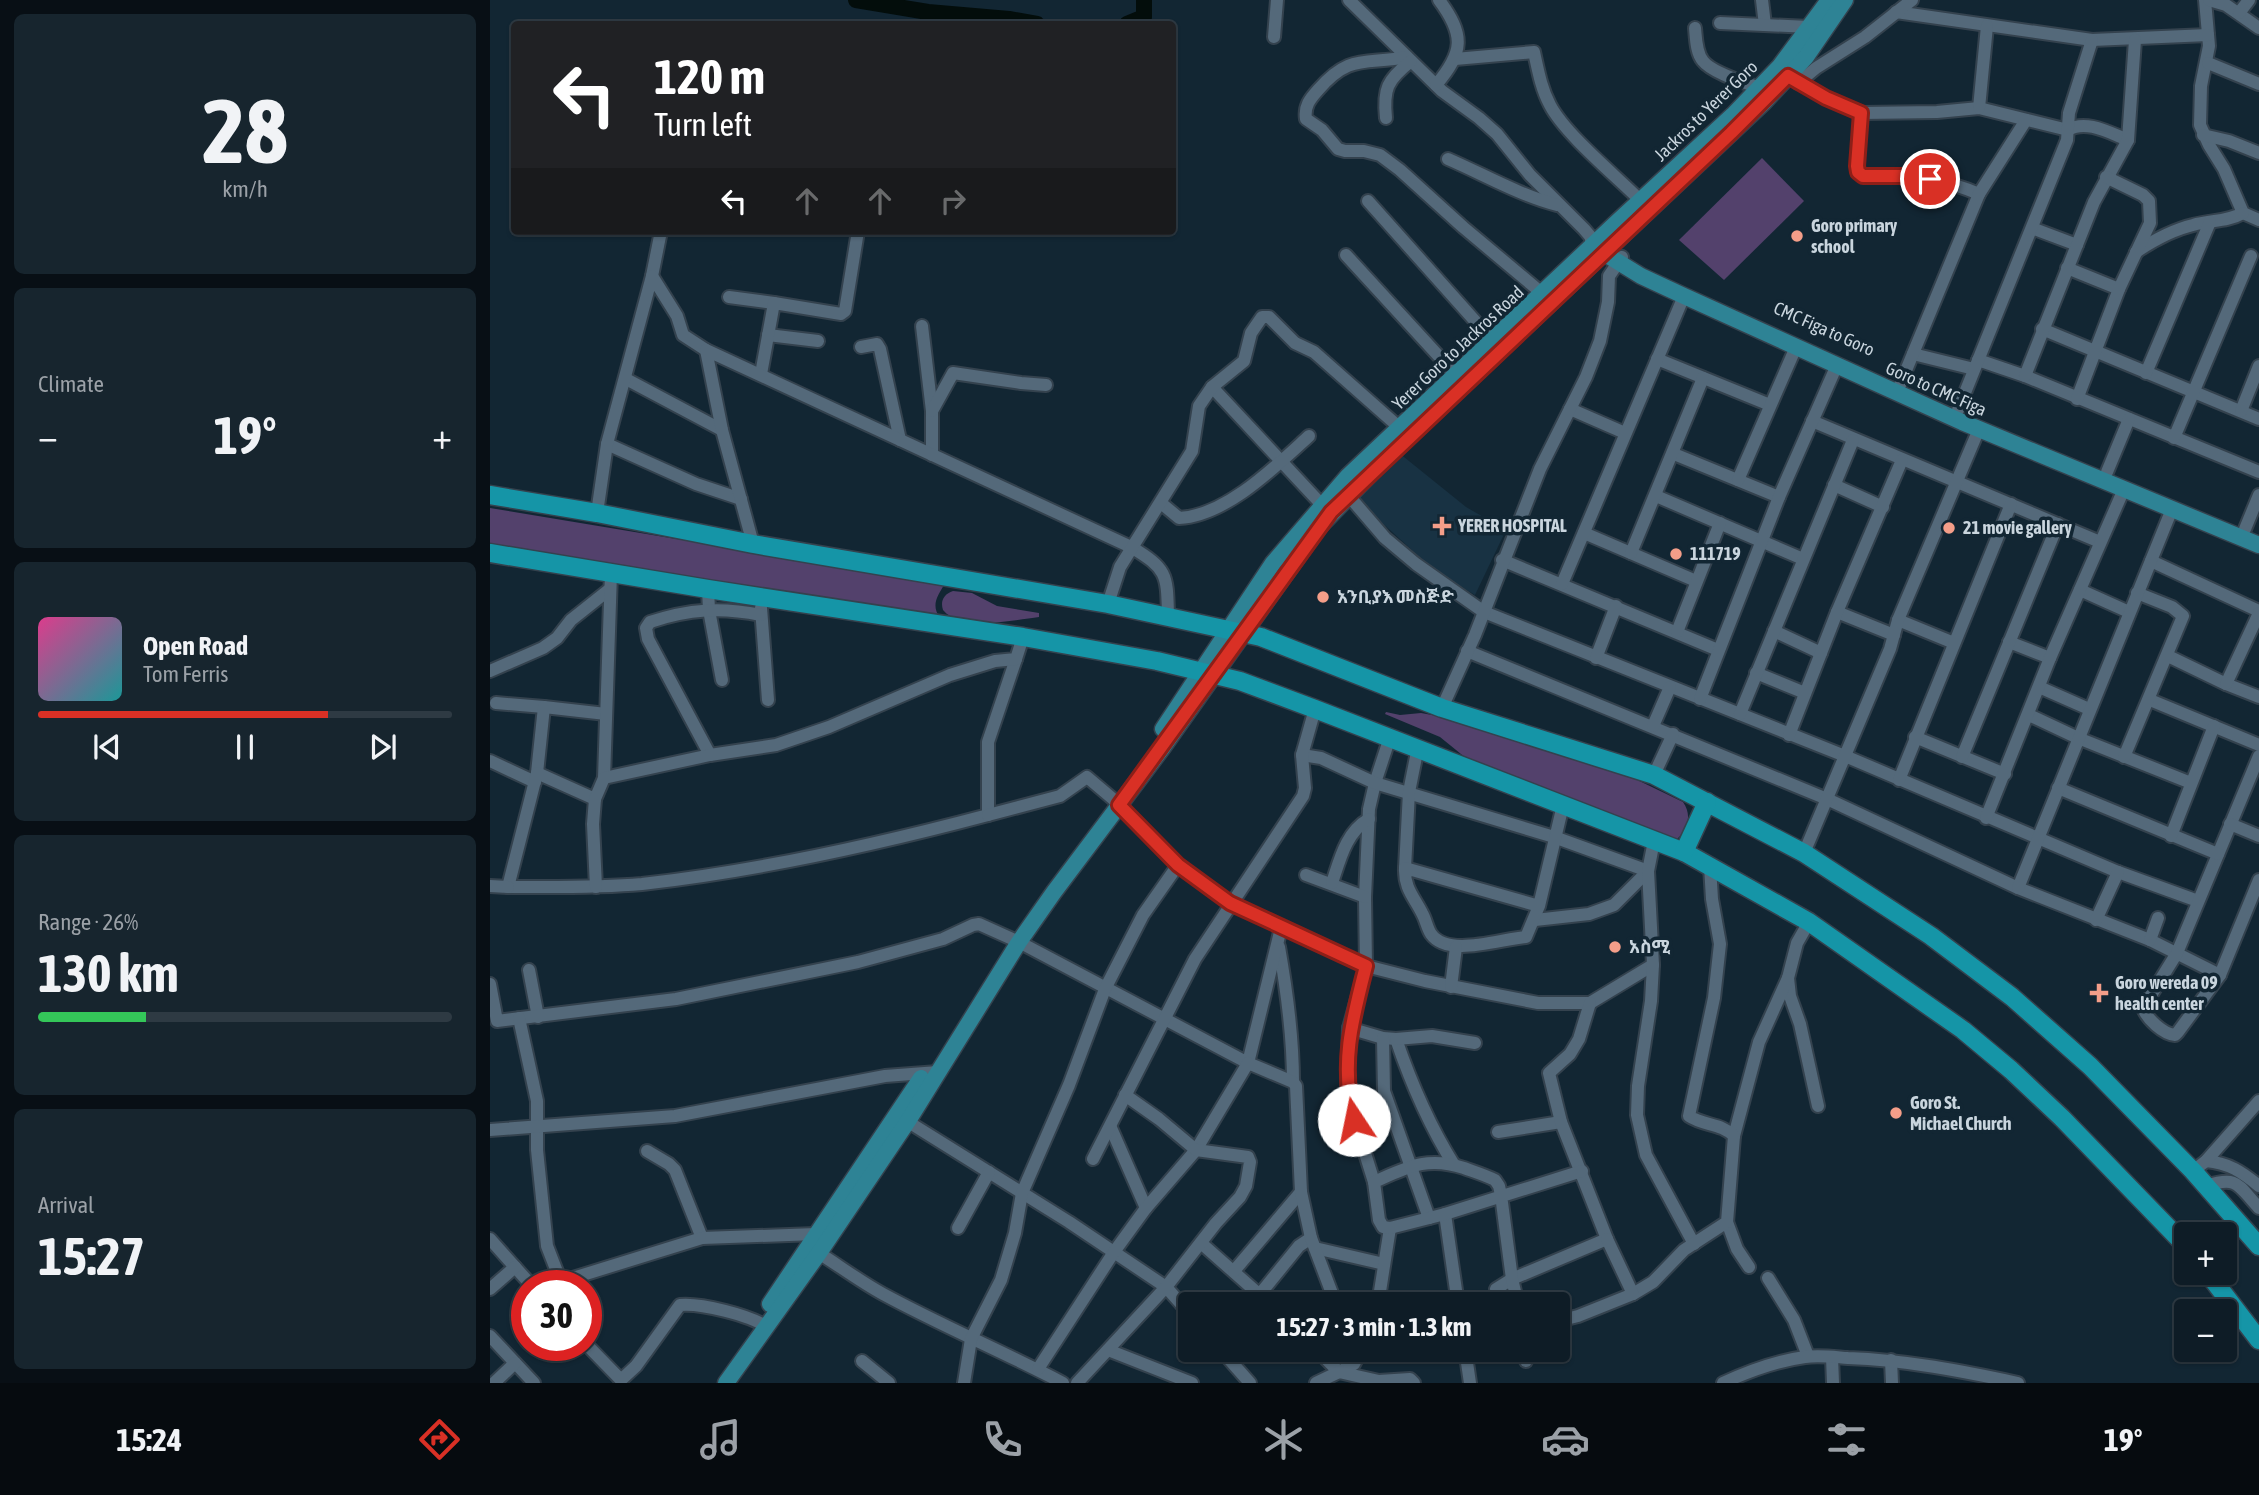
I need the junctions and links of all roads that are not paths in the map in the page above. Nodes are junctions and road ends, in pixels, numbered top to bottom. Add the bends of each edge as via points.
1 (1277, 0) edge
2 (1349, 0) edge
3 (1439, 0) edge
4 (1762, 0) edge
5 (1829, 0) edge
6 (1845, 0) edge
7 (1912, 0) edge
8 (2207, 0) edge
9 (2249, 0) edge
10 (1896, 12) junction
11 (2239, 13) junction
12 (1720, 23) dead end
13 (1765, 25) junction
14 (1987, 26) junction
15 (1809, 27) junction
16 (1695, 28) dead end
17 (2259, 28) edge
18 (2208, 36) junction
19 (1274, 37) dead end
20 (2092, 40) junction
21 (2135, 40) junction
22 (1409, 59) junction
23 (1455, 59) junction
24 (2207, 63) junction
25 (1793, 79) junction
26 (2259, 84) edge
27 (1436, 85) junction
28 (1760, 88) junction
29 (1979, 108) junction
30 (1861, 113) junction
31 (1386, 118) dead end
32 (2026, 120) junction
33 (2068, 130) junction
34 (2203, 135) junction
35 (2128, 140) junction
36 (2259, 153) edge
37 (1448, 159) dead end
38 (2106, 177) junction
39 (1979, 194) junction
40 (1640, 200) junction
41 (1368, 201) dead end
42 (1560, 206) junction
43 (2243, 213) junction
44 (2259, 220) edge
45 (2210, 222) junction
46 (2032, 228) junction
47 (661, 235) edge
48 (857, 235) edge
49 (2077, 246) junction
50 (1605, 249) junction
51 (2134, 254) junction
52 (1346, 255) dead end
53 (2250, 256) dead end
54 (2067, 268) junction
55 (652, 276) junction
56 (2119, 289) junction
57 (1543, 294) junction
58 (1684, 296) junction
59 (729, 297) dead end
60 (774, 303) junction
61 (922, 326) dead end
62 (2042, 329) junction
63 (768, 335) junction
64 (1492, 340) junction
65 (818, 341) dead end
66 (861, 347) dead end
67 (1796, 347) junction
68 (706, 350) junction
69 (2096, 352) junction
70 (1913, 354) junction
71 (1657, 359) junction
72 (1837, 365) junction
73 (1976, 365) junction
74 (2259, 366) edge
75 (1858, 370) junction
76 (2146, 373) junction
77 (761, 374) junction
78 (1456, 375) junction
79 (2025, 376) junction
80 (1703, 378) junction
81 (626, 379) junction
82 (1046, 384) dead end
83 (1900, 385) junction
84 (1212, 387) junction
85 (2195, 391) junction
86 (2077, 399) junction
87 (1770, 405) junction
88 (1570, 409) junction
89 (1958, 410) junction
90 (932, 411) junction
91 (2241, 411) junction
92 (2129, 419) junction
93 (2259, 419) edge
94 (1812, 421) junction
95 (1400, 428) junction
96 (1979, 429) junction
97 (722, 430) junction
98 (1625, 433) junction
99 (1309, 436) dead end
100 (2174, 438) junction
101 (900, 440) junction
102 (1853, 440) junction
103 (607, 444) junction
104 (1674, 454) junction
105 (932, 455) junction
106 (1902, 460) junction
107 (1281, 461) junction
108 (2107, 472) junction
109 (2259, 472) edge
110 (1738, 480) junction
111 (1958, 481) junction
112 (1834, 485) junction
113 (2124, 489) junction
114 (490, 495) edge
115 (1348, 495) junction
116 (2259, 495) edge
117 (1656, 496) junction
118 (1779, 497) junction
119 (741, 499) junction
120 (1161, 502) junction
121 (2011, 503) junction
122 (1322, 505) junction
123 (1883, 507) junction
124 (2172, 509) junction
125 (597, 513) junction
126 (2195, 513) junction
127 (1720, 523) junction
128 (2058, 524) junction
129 (2252, 532) edge
130 (1584, 533) junction
131 (1762, 541) junction
132 (2100, 542) junction
133 (753, 544) junction
134 (2259, 545) edge
135 (1131, 547) junction
136 (490, 553) edge
137 (1631, 553) junction
138 (1803, 559) junction
139 (1502, 560) junction
140 (2151, 561) junction
141 (610, 581) junction
142 (1696, 581) junction
143 (1562, 583) junction
144 (708, 589) junction
145 (2080, 590) junction
146 (2137, 593) junction
147 (1108, 604) junction
148 (761, 606) junction
149 (1616, 606) junction
150 (709, 610) junction
151 (1484, 612) junction
152 (1837, 612) junction
153 (2129, 612) junction
154 (2259, 612) edge
155 (1168, 616) junction
156 (1898, 620) junction
157 (1235, 631) junction
158 (1774, 631) junction
159 (1677, 632) junction
160 (1894, 635) junction
161 (1023, 637) junction
162 (2009, 642) junction
163 (1954, 643) junction
164 (1718, 650) junction
165 (1467, 651) junction
166 (1821, 653) junction
167 (2168, 656) junction
168 (2050, 657) junction
169 (1595, 658) junction
170 (1016, 659) junction
171 (490, 671) edge
172 (1756, 673) junction
173 (1207, 674) junction
174 (722, 680) dead end
175 (2226, 684) junction
176 (1670, 687) junction
177 (2039, 687) junction
178 (1805, 693) junction
179 (2259, 697) edge
180 (1700, 699) junction
181 (768, 700) dead end
182 (2150, 700) junction
183 (496, 703) dead end
184 (544, 707) junction
185 (1442, 708) junction
186 (1315, 709) junction
187 (2089, 709) junction
188 (606, 714) junction
189 (1740, 714) junction
190 (2029, 715) junction
191 (1653, 726) junction
192 (2214, 726) junction
193 (1673, 734) junction
194 (1789, 735) junction
195 (1390, 737) junction
196 (1915, 737) junction
197 (2078, 738) junction
198 (2259, 745) edge
199 (1418, 747) junction
200 (710, 755) junction
201 (1302, 755) junction
202 (2259, 756) edge
203 (1845, 757) junction
204 (1962, 757) junction
205 (2124, 757) junction
206 (490, 761) edge
207 (2005, 774) junction
208 (1654, 775) junction
209 (536, 778) junction
210 (604, 778) junction
211 (1899, 780) junction
212 (2254, 781) edge
213 (1375, 783) junction
214 (2191, 783) junction
215 (2058, 788) junction
216 (1409, 792) junction
217 (595, 799) junction
218 (1827, 799) junction
219 (1116, 802) junction
220 (1707, 802) junction
221 (1563, 805) junction
222 (988, 815) junction
223 (1986, 818) junction
224 (1369, 819) junction
225 (2231, 824) junction
226 (2171, 836) junction
227 (2259, 836) edge
228 (1554, 837) junction
229 (2038, 839) junction
230 (1654, 841) junction
231 (1684, 852) junction
232 (1804, 853) junction
233 (2218, 854) junction
234 (1178, 865) junction
235 (1710, 866) junction
236 (1405, 868) junction
237 (1648, 871) junction
238 (2118, 872) junction
239 (1306, 875) dead end
240 (2259, 880) edge
241 (1332, 883) junction
242 (490, 886) edge
243 (508, 887) junction
244 (596, 887) junction
245 (2018, 888) junction
246 (1365, 897) junction
247 (2199, 901) junction
248 (1230, 903) junction
249 (1539, 906) junction
250 (2158, 918) dead end
251 (1535, 920) junction
252 (2096, 920) junction
253 (1809, 922) junction
254 (1280, 934) junction
255 (2150, 940) junction
256 (1014, 941) junction
257 (1456, 947) junction
258 (2177, 953) junction
259 (1653, 965) junction
260 (1366, 966) junction
261 (528, 970) dead end
262 (2220, 975) junction
263 (1788, 978) junction
264 (490, 984) edge
265 (1451, 987) junction
266 (1105, 989) junction
267 (1590, 1003) junction
268 (538, 1017) junction
269 (1163, 1017) junction
270 (519, 1018) junction
271 (494, 1022) edge
272 (1349, 1028) junction
273 (1389, 1039) junction
274 (1475, 1043) dead end
275 (1248, 1062) junction
276 (932, 1072) junction
277 (1293, 1082) junction
278 (1125, 1095) junction
279 (2259, 1101) edge
280 (1818, 1106) dead end
281 (902, 1118) junction
282 (1561, 1122) junction
283 (537, 1126) junction
284 (1111, 1128) junction
285 (490, 1130) edge
286 (1498, 1132) dead end
287 (1734, 1136) junction
288 (1196, 1150) junction
289 (647, 1151) dead end
290 (1093, 1159) dead end
291 (1454, 1165) junction
292 (2200, 1166) junction
293 (1410, 1167) junction
294 (1582, 1171) junction
295 (989, 1172) junction
296 (1374, 1182) junction
297 (2206, 1186) junction
298 (2259, 1186) edge
299 (1301, 1192) junction
300 (1022, 1193) junction
301 (1501, 1195) junction
302 (1146, 1208) junction
303 (2259, 1208) edge
304 (1445, 1214) junction
305 (1429, 1218) junction
306 (1727, 1222) junction
307 (958, 1228) dead end
308 (1390, 1228) junction
309 (2174, 1234) edge
310 (702, 1238) junction
311 (1607, 1238) junction
312 (490, 1239) edge
313 (818, 1243) junction
314 (1201, 1243) junction
315 (1313, 1243) junction
316 (1694, 1244) junction
317 (2259, 1246) edge
318 (1114, 1252) junction
319 (1384, 1264) junction
320 (515, 1267) junction
321 (1749, 1267) dead end
322 (518, 1270) edge
323 (556, 1270) edge
324 (599, 1270) edge
325 (1234, 1271) junction
326 (1768, 1278) dead end
327 (1512, 1279) junction
328 (2217, 1285) edge
329 (1166, 1287) junction
330 (490, 1289) edge
331 (1496, 1289) dead end
332 (1258, 1292) edge
333 (1262, 1292) edge
334 (1329, 1292) edge
335 (1380, 1292) edge
336 (1456, 1292) edge
337 (1515, 1292) edge
338 (1633, 1294) junction
339 (1178, 1300) edge
340 (1570, 1318) edge
341 (762, 1324) junction
342 (490, 1336) edge
343 (971, 1339) junction
344 (2259, 1340) edge
345 (1108, 1350) junction
346 (1808, 1356) junction
347 (1832, 1357) junction
348 (1891, 1360) junction
349 (601, 1361) edge
350 (862, 1361) dead end
351 (1231, 1362) edge
352 (1328, 1362) edge
353 (1467, 1362) edge
354 (515, 1363) junction
355 (1354, 1364) edge
356 (1038, 1369) junction
357 (1339, 1373) junction
358 (725, 1380) edge
359 (619, 1382) edge
360 (494, 1383) edge
361 (534, 1383) edge
362 (889, 1383) edge
363 (964, 1383) edge
364 (1063, 1383) edge
365 (1077, 1383) edge
366 (1192, 1383) edge
367 (1250, 1383) edge
368 (1316, 1383) edge
369 (1414, 1383) edge
370 (1470, 1383) edge
371 (1723, 1383) edge
372 (1833, 1383) edge
373 (1892, 1383) edge
374 (2018, 1383) edge

1 - 19 street
2 - 22 street
3 - 23 street via 1457,29
4 - 13 street
5 - 15 main road, Jackros to Yerer Goro
6 - 25 main road
7 - 10 street
8 - 11 street
8 - 18 street
9 - 11 street
10 - 14 street
10 - 25 street via 1865,37
11 - 17 street
12 - 13 street
13 - 15 street
14 - 20 street
14 - 29 street
15 - 28 main road, Jackros to Yerer Goro
16 - 28 street via 1703,62
18 - 21 street
18 - 24 street
20 - 21 street
20 - 33 street
21 - 35 street
22 - 27 street
22 - 31 street via 1385,89
22 - 57 street via 1361,61 1336,70 1309,99 1306,119 1338,149 1380,155
23 - 27 street
23 - 40 street via 1534,52 1549,104 1560,121
24 - 26 street
24 - 34 street via 2200,102
25 - 30 street
25 - 50 main road
27 - 42 street via 1497,135
28 - 40 main road, Jackros to Yerer Goro
29 - 30 street
29 - 32 street
30 - 39 street via 1857,166 1863,176 1912,176
32 - 33 street
32 - 39 street
33 - 35 street via 2090,127
33 - 46 street
34 - 36 street
34 - 43 street
35 - 38 street
37 - 42 street
38 - 49 street
38 - 51 street via 2149,201 2150,223
39 - 70 street
40 - 50 main road, Jackros to Yerer Goro
41 - 64 street
42 - 50 street
43 - 44 street
43 - 45 street
45 - 51 street via 2168,234
45 - 76 street
46 - 49 street
46 - 73 street
47 - 55 street
48 - 60 street via 845,311
49 - 54 street
50 - 57 main road, Yerer Goro to Jackros Road
50 - 58 main road, Goro to CMC Figa
50 - 75 main road, CMC Figa to Goro
50 - 88 street via 1608,302 1600,341
50 - 115 main road
51 - 56 street
52 - 78 street
53 - 85 street
54 - 56 street
54 - 62 street
55 - 68 street via 677,316 683,335
55 - 81 street
56 - 69 street
57 - 64 main road, Yerer Goro to Jackros Road
58 - 67 main road, Goro to CMC Figa
58 - 71 street
59 - 60 street
60 - 63 street
61 - 90 street
62 - 69 street
62 - 79 street
63 - 65 street
63 - 77 street
64 - 78 main road, Yerer Goro to Jackros Road
66 - 101 street via 877,344 880,349
67 - 72 main road, Goro to CMC Figa
67 - 87 street
68 - 77 street
68 - 97 street
69 - 76 street
69 - 86 street
70 - 73 street
70 - 83 street
71 - 80 street
71 - 98 street
72 - 75 main road, Goro to CMC Figa
72 - 94 street
73 - 79 street
73 - 89 street
74 - 91 street
75 - 83 main road, CMC Figa to Goro
75 - 96 main road, Goro to CMC Figa
76 - 85 street
77 - 101 street
78 - 95 main road, Yerer Goro to Jackros Road
79 - 86 street
80 - 87 street
80 - 104 street
81 - 97 street
81 - 103 street
82 - 90 street via 953,373
83 - 89 main road, CMC Figa to Goro
84 - 95 street via 1244,361 1256,323 1269,317
84 - 107 street
84 - 120 street via 1199,406 1192,451
85 - 91 street
85 - 100 street
86 - 92 street
87 - 110 street
88 - 98 street
88 - 139 street
89 - 108 main road, CMC Figa to Goro
90 - 105 street
91 - 93 street
92 - 100 street
92 - 108 street
94 - 102 street
94 - 118 street
95 - 122 main road, Yerer Goro to Jackros Road
96 - 111 street
96 - 113 main road, Goro to CMC Figa
97 - 119 street
98 - 130 street
99 - 107 street
100 - 109 street
101 - 105 street
102 - 106 street
102 - 112 street
103 - 119 street
103 - 125 street
104 - 110 street
104 - 117 street
105 - 135 street
106 - 111 street
106 - 123 street
107 - 120 street via 1208,511 1179,518
107 - 122 street
108 - 126 main road, CMC Figa to Goro
110 - 118 street
111 - 121 street
111 - 156 street
112 - 123 street
112 - 138 street
113 - 124 main road, Goro to CMC Figa
113 - 132 street
114 - 125 highway
115 - 151 street via 1385,538
115 - 157 main road
116 - 129 street
117 - 127 street
117 - 137 street
118 - 131 street
119 - 133 street
120 - 135 street
121 - 128 street
121 - 163 street
122 - 157 main road, Yerer Goro to Jackros Road via 1279,555
123 - 152 street
124 - 126 main road, Goro to CMC Figa
124 - 140 street
125 - 133 highway
126 - 129 main road, CMC Figa to Goro
126 - 134 main road, Goro to CMC Figa
127 - 131 street
127 - 142 street
128 - 132 street
128 - 162 street
130 - 137 street
130 - 143 street
131 - 138 street
131 - 164 street
132 - 145 street
133 - 147 highway
135 - 147 street
135 - 155 street via 1151,558 1167,579
136 - 141 highway
137 - 142 street
138 - 158 street
139 - 143 street
139 - 151 street
140 - 146 street
140 - 154 street
141 - 144 highway
141 - 171 street via 557,638
141 - 188 street
142 - 159 street
143 - 149 street
144 - 148 highway
144 - 150 street
145 - 153 street
145 - 168 street
146 - 153 street
146 - 167 street via 2183,616
147 - 155 highway
148 - 150 street
148 - 161 highway
148 - 181 street
149 - 159 street
149 - 169 street
150 - 174 street
150 - 200 street via 650,622 646,633
151 - 165 street
151 - 169 street
152 - 160 street
152 - 166 street
153 - 187 street
154 - 175 street
155 - 157 highway
156 - 160 street
156 - 163 street
157 - 173 main road
157 - 185 highway
158 - 166 street
158 - 172 street
159 - 164 street
160 - 203 street
161 - 170 street
161 - 173 highway
162 - 168 street
162 - 204 street
163 - 196 street
164 - 180 street
165 - 185 street
165 - 191 street
166 - 178 street
167 - 175 street
167 - 182 street
168 - 177 street
169 - 176 street
170 - 200 street via 950,675 776,745
170 - 222 street via 988,742
172 - 178 street
172 - 189 street
173 - 186 highway via 1240,681
173 - 219 main road
175 - 179 street
176 - 180 street
176 - 191 street
177 - 187 street
177 - 190 street
178 - 194 street
180 - 189 street
182 - 192 street
182 - 205 street
183 - 184 street
184 - 188 street
184 - 209 street
185 - 208 highway
186 - 195 highway
186 - 201 street
187 - 197 street
188 - 210 street
189 - 194 street
190 - 197 street
190 - 207 street
191 - 193 street
192 - 198 street
192 - 214 street
193 - 208 street
193 - 218 street
194 - 203 street
195 - 199 highway
195 - 213 street
196 - 204 street
196 - 211 street
197 - 205 street
197 - 215 street
199 - 216 street
199 - 221 highway
200 - 210 street
201 - 213 street via 1321,758
201 - 248 street via 1303,796
202 - 212 street
203 - 211 street
203 - 218 street
204 - 207 street
205 - 214 street
206 - 209 street
207 - 223 street
208 - 220 highway
209 - 217 street
209 - 243 street
210 - 217 street
211 - 223 street
212 - 225 street
213 - 216 street
213 - 224 street
214 - 226 street
215 - 226 street
215 - 229 street
216 - 228 street
216 - 236 street
217 - 244 street
218 - 232 street
218 - 245 street
219 - 222 street via 1087,777 1060,796
219 - 234 street
219 - 256 main road
220 - 231 highway
220 - 232 highway
221 - 228 street
221 - 230 highway
222 - 244 street via 756,867
223 - 229 street
224 - 241 street via 1356,827
224 - 246 street
225 - 227 street
225 - 233 street
226 - 233 street
228 - 237 street
228 - 249 street
229 - 238 street
229 - 245 street
230 - 231 highway
230 - 237 street
231 - 235 highway
232 - 292 highway via 1931,936 2012,997
233 - 247 street
234 - 248 street
234 - 266 street via 1143,915
235 - 253 highway
235 - 287 street via 1720,944 1714,998 1689,1116
236 - 249 street
236 - 257 street via 1408,890 1432,934 1443,944
237 - 251 street via 1614,905 1589,914
237 - 259 street
238 - 247 street
238 - 252 street
239 - 241 street
240 - 262 street
241 - 246 street
242 - 243 street
243 - 244 street
245 - 252 street
246 - 260 street
247 - 258 street
248 - 254 street
248 - 269 street
249 - 251 street
250 - 255 street
251 - 257 street via 1526,937
252 - 255 street
253 - 263 street via 1797,943
253 - 309 highway via 1963,1030 2011,1070
254 - 260 street
254 - 275 street
254 - 277 street
255 - 258 street
256 - 266 street
256 - 268 street via 973,925 943,939 858,962 676,999
256 - 276 main road
257 - 265 street
258 - 262 street
258 - 262 street via 2143,1008 2166,1034 2178,1032
259 - 267 street
259 - 316 street via 1637,1115 1646,1155
260 - 265 street
260 - 272 street
261 - 268 street
263 - 280 street
263 - 287 street via 1759,1042
264 - 271 street
265 - 267 street via 1538,1003
266 - 269 street
266 - 300 street
267 - 282 street via 1579,1039 1549,1073
268 - 270 street
269 - 275 street
269 - 278 street
270 - 271 street
270 - 283 street via 534,1081
272 - 273 street
272 - 296 street via 1349,1102
273 - 274 street via 1432,1037
273 - 291 street
273 - 293 street via 1384,1091
275 - 277 street
275 - 288 street
276 - 281 main road
276 - 283 street via 885,1076 675,1116
277 - 299 street
278 - 284 street
278 - 288 street
279 - 292 street
281 - 295 street
281 - 313 main road
282 - 286 street
282 - 294 street
283 - 285 street
283 - 323 street via 540,1194 547,1246
284 - 290 street
284 - 302 street
287 - 306 street
288 - 302 street
288 - 314 street via 1242,1155 1250,1162 1244,1192
289 - 310 street via 675,1170
291 - 293 street via 1435,1161
291 - 301 street via 1486,1175 1499,1186
292 - 297 highway
292 - 298 street via 2222,1162
293 - 296 street
293 - 305 street
294 - 301 street
294 - 311 street
295 - 300 street
295 - 307 street
296 - 308 street via 1379,1220
297 - 303 street via 2227,1179
297 - 317 highway
299 - 315 street
299 - 325 street
300 - 318 street
300 - 343 street via 1001,1280
301 - 304 street
301 - 327 street
302 - 318 street
304 - 305 street
304 - 336 street
305 - 308 street
306 - 316 street
306 - 321 street
308 - 319 street
310 - 313 street
310 - 324 street
311 - 327 street
311 - 338 street
312 - 320 street
313 - 341 main road
313 - 343 street via 881,1293
314 - 325 street
314 - 329 street
315 - 319 street
315 - 333 street via 1299,1246
315 - 334 street
316 - 338 street
318 - 329 street
318 - 356 street
319 - 335 street
320 - 322 street
320 - 330 street
325 - 332 street
326 - 346 street via 1794,1320
327 - 331 street
327 - 337 street
328 - 344 highway
329 - 339 street
329 - 345 street
338 - 340 street
341 - 358 main road
341 - 359 street via 680,1305
342 - 354 street
343 - 356 street
343 - 363 street
345 - 365 street
345 - 366 street
346 - 347 street
346 - 371 street via 1753,1369
347 - 348 street
347 - 372 street
348 - 373 street
348 - 374 street
349 - 359 street
350 - 362 street
351 - 367 street
352 - 357 street
353 - 370 street
354 - 360 street
354 - 361 street
355 - 357 street
356 - 364 street
357 - 368 street
357 - 369 street

